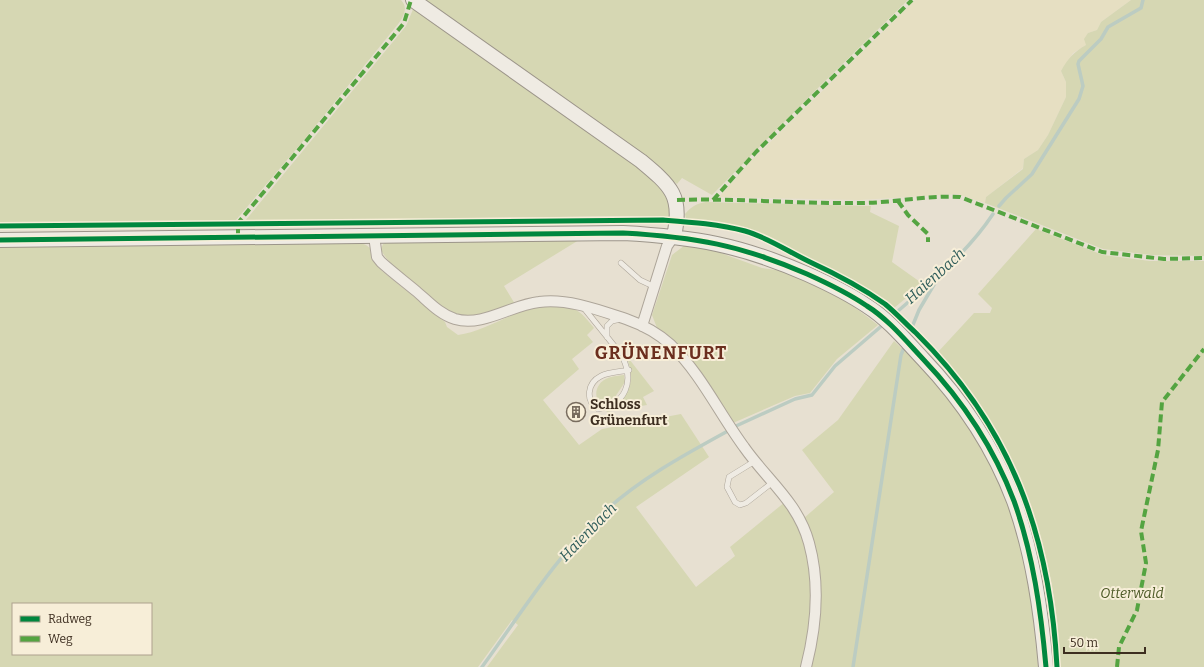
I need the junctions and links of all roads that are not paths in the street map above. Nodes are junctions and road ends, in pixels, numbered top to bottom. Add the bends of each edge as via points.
1 (413, 0) edge
2 (374, 236) junction
3 (674, 236) junction
4 (0, 240) edge
5 (620, 263) dead end
6 (655, 287) junction
7 (582, 306) junction
8 (625, 319) junction
9 (642, 326) junction
10 (607, 337) junction
11 (629, 370) junction
12 (755, 461) junction
13 (773, 482) junction
14 (806, 667) edge
15 (1046, 667) edge

1 - 3 street via 658,175 674,192 677,200 678,214
2 - 3 street via 624,233
2 - 4 street
2 - 7 street via 377,256 381,262 441,312 455,319 485,318 538,302
3 - 6 street via 667,246
3 - 15 street via 718,243 768,258 829,284 868,306 940,377 966,410 990,450 1007,486 1023,530 1031,564
5 - 6 lane via 640,280
6 - 9 street
7 - 8 street
7 - 10 lane
8 - 9 street
8 - 10 lane via 612,321 607,326
9 - 12 street via 660,336 688,363
10 - 11 lane
11 - 11 lane via 626,390 622,396 611,406 598,409 592,405 589,392 595,381 601,376
12 - 13 street
12 - 13 lane via 729,477 727,487 735,502 740,505 746,504
13 - 14 street via 789,499 803,525 813,563 814,614

